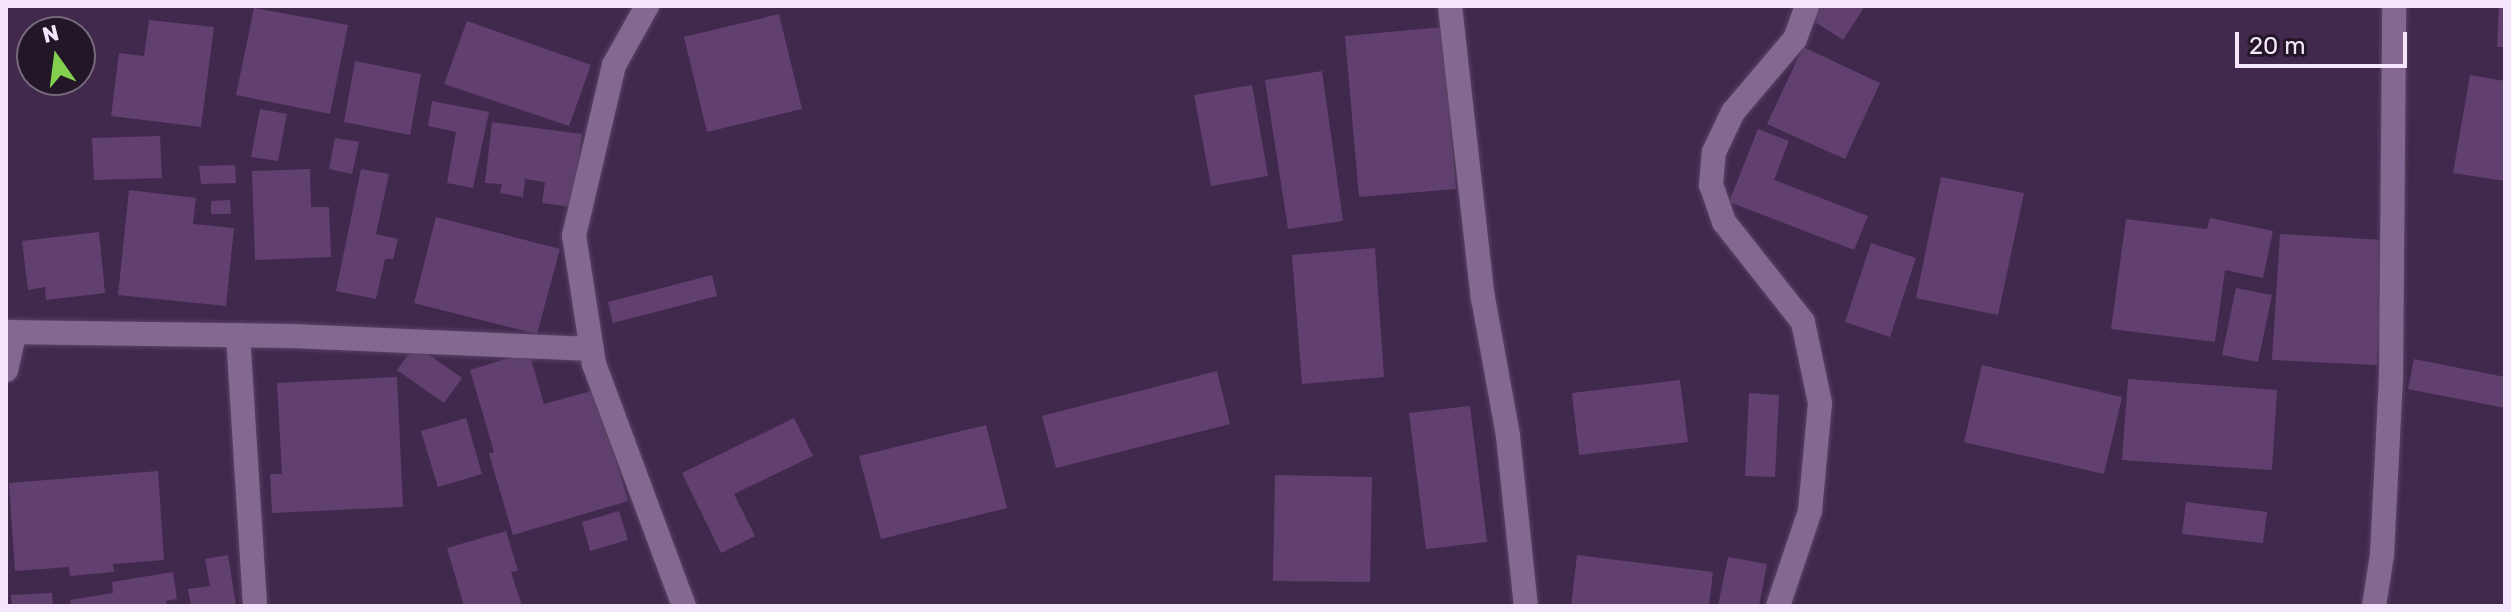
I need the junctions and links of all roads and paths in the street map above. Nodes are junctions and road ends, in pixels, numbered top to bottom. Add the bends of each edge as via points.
1 (647, 6) edge
2 (1450, 6) edge
3 (1807, 6) edge
4 (2394, 6) edge
5 (10, 332) edge
6 (238, 335) junction
7 (592, 349) junction
8 (6, 370) edge
9 (255, 606) edge
10 (684, 606) edge
11 (1526, 606) edge
12 (1778, 606) edge
13 (2374, 606) edge

1 - 7 street via 614,65 574,235
2 - 11 street
3 - 12 street via 1795,39 1733,112 1714,152 1711,185 1724,222 1803,322 1820,403 1810,511
4 - 13 street via 2391,376 2382,555
5 - 6 street
5 - 8 street
6 - 7 street
6 - 9 street
7 - 10 street

